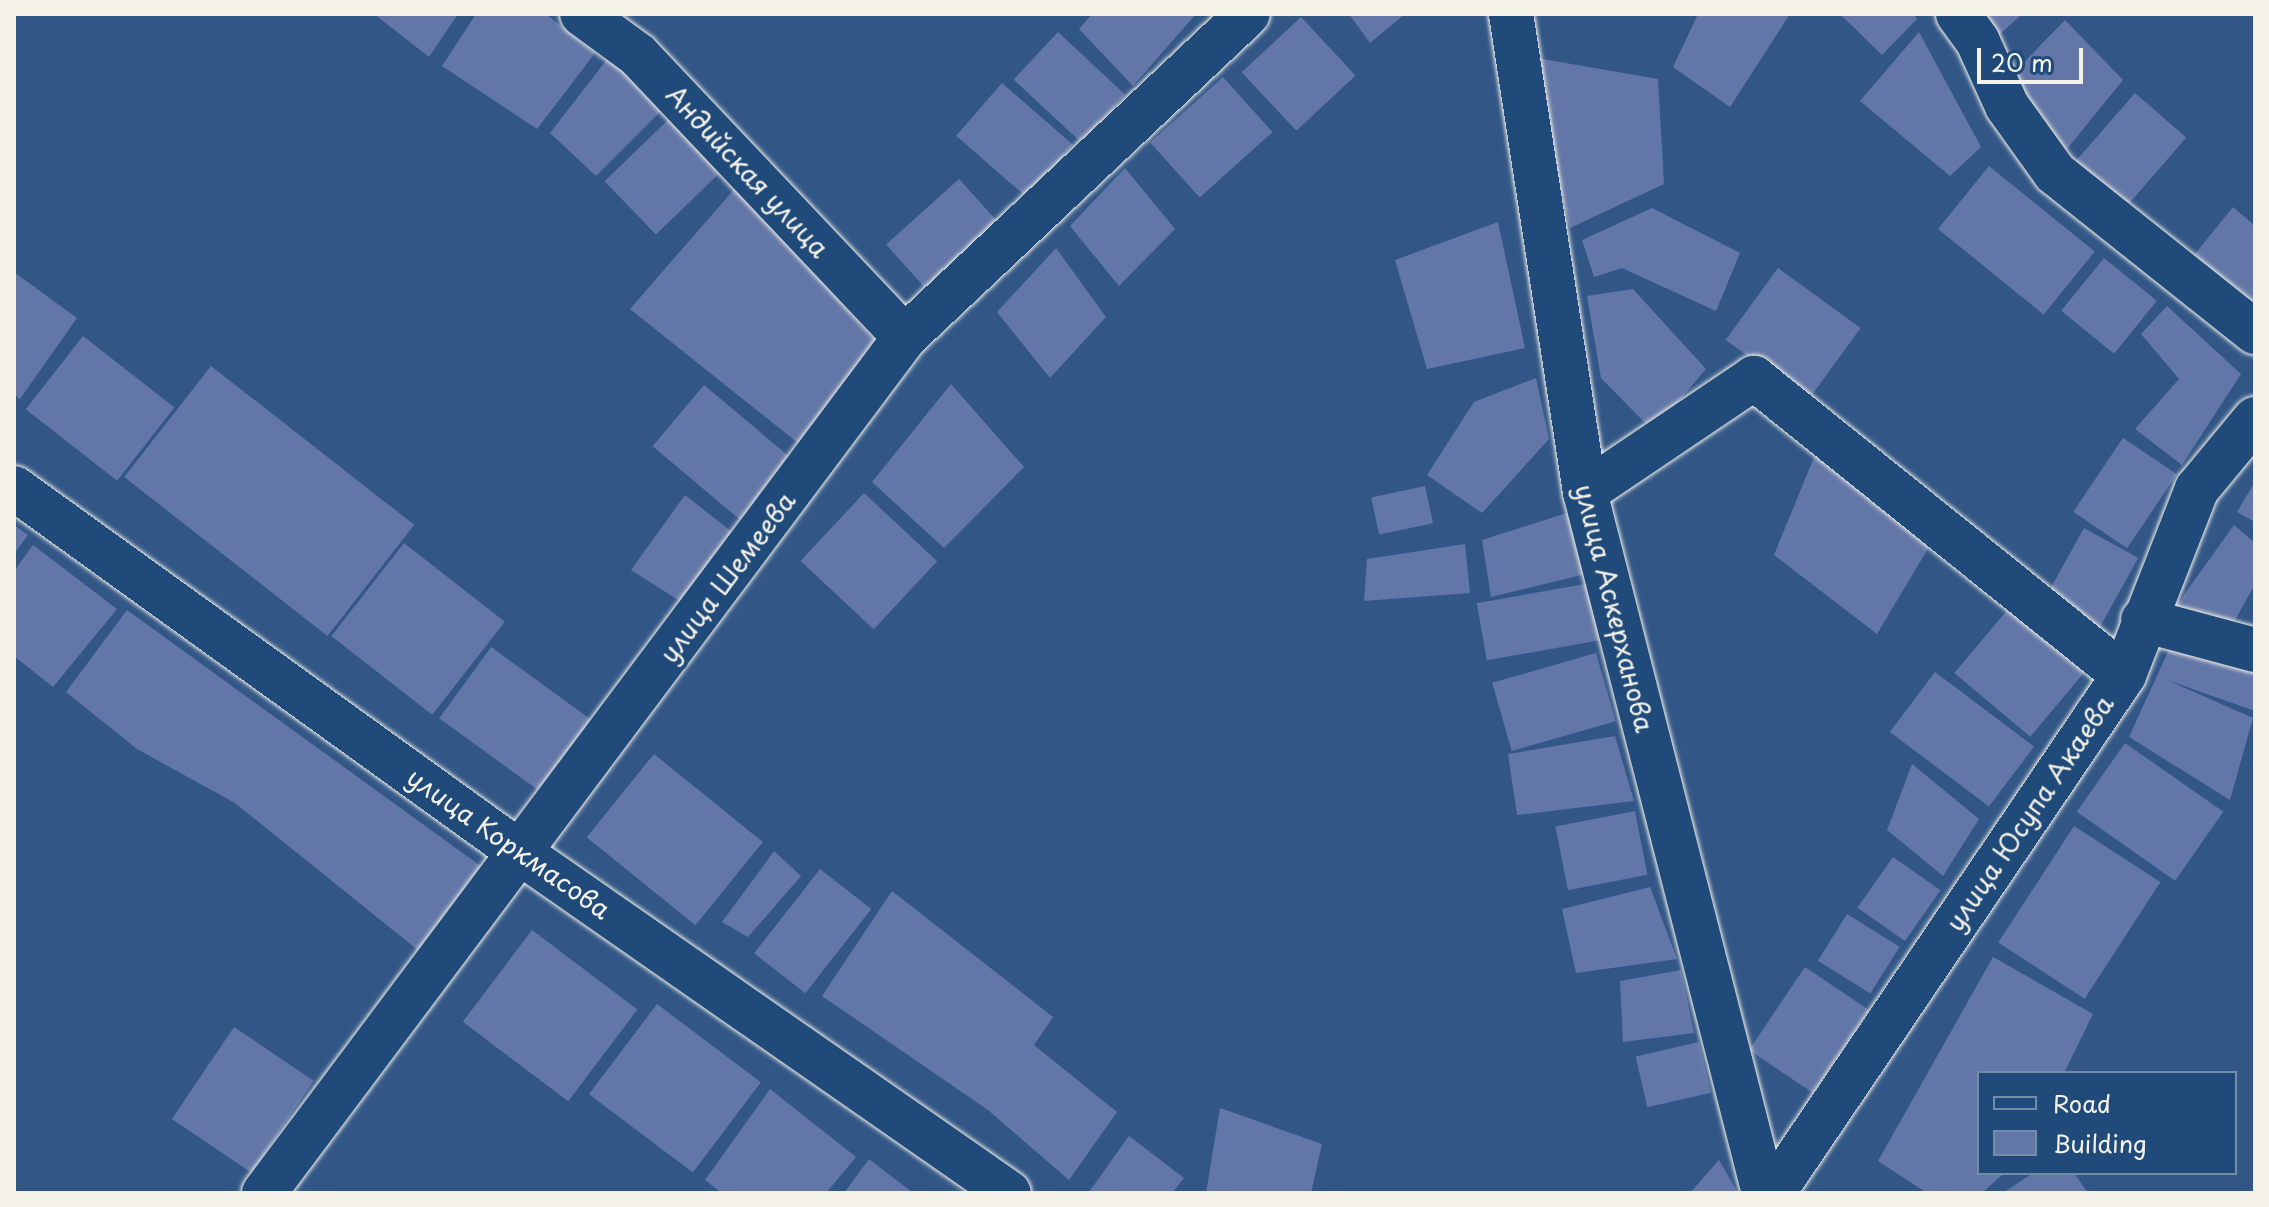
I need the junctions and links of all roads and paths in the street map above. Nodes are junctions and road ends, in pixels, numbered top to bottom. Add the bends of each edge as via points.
1 (582, 14) edge
2 (1248, 14) edge
3 (1511, 14) edge
4 (1958, 14) edge
5 (2255, 332) edge
6 (905, 337) junction
7 (2255, 419) edge
8 (14, 488) edge
9 (1585, 492) junction
10 (2143, 620) junction
11 (2255, 650) edge
12 (2124, 675) junction
13 (522, 854) junction
14 (264, 1193) edge
15 (1009, 1193) edge
16 (1764, 1193) edge
17 (1773, 1193) edge

1 - 6 street, Андийская улица via 638,55
2 - 6 street, улица Шемеева
3 - 9 street, улица Аскерханова
4 - 5 street via 1978,42 2007,106 2055,173
6 - 13 street, улица Шемеева
7 - 10 street, улица Юсупа Акаева via 2197,489
8 - 13 street, улица Коркмасова
9 - 12 street via 1754,378
9 - 16 street, улица Аскерханова
10 - 11 street
10 - 12 street, улица Юсупа Акаева
12 - 17 street, улица Юсупа Акаева
13 - 14 street, улица Шемеева
13 - 15 street, улица Коркмасова

